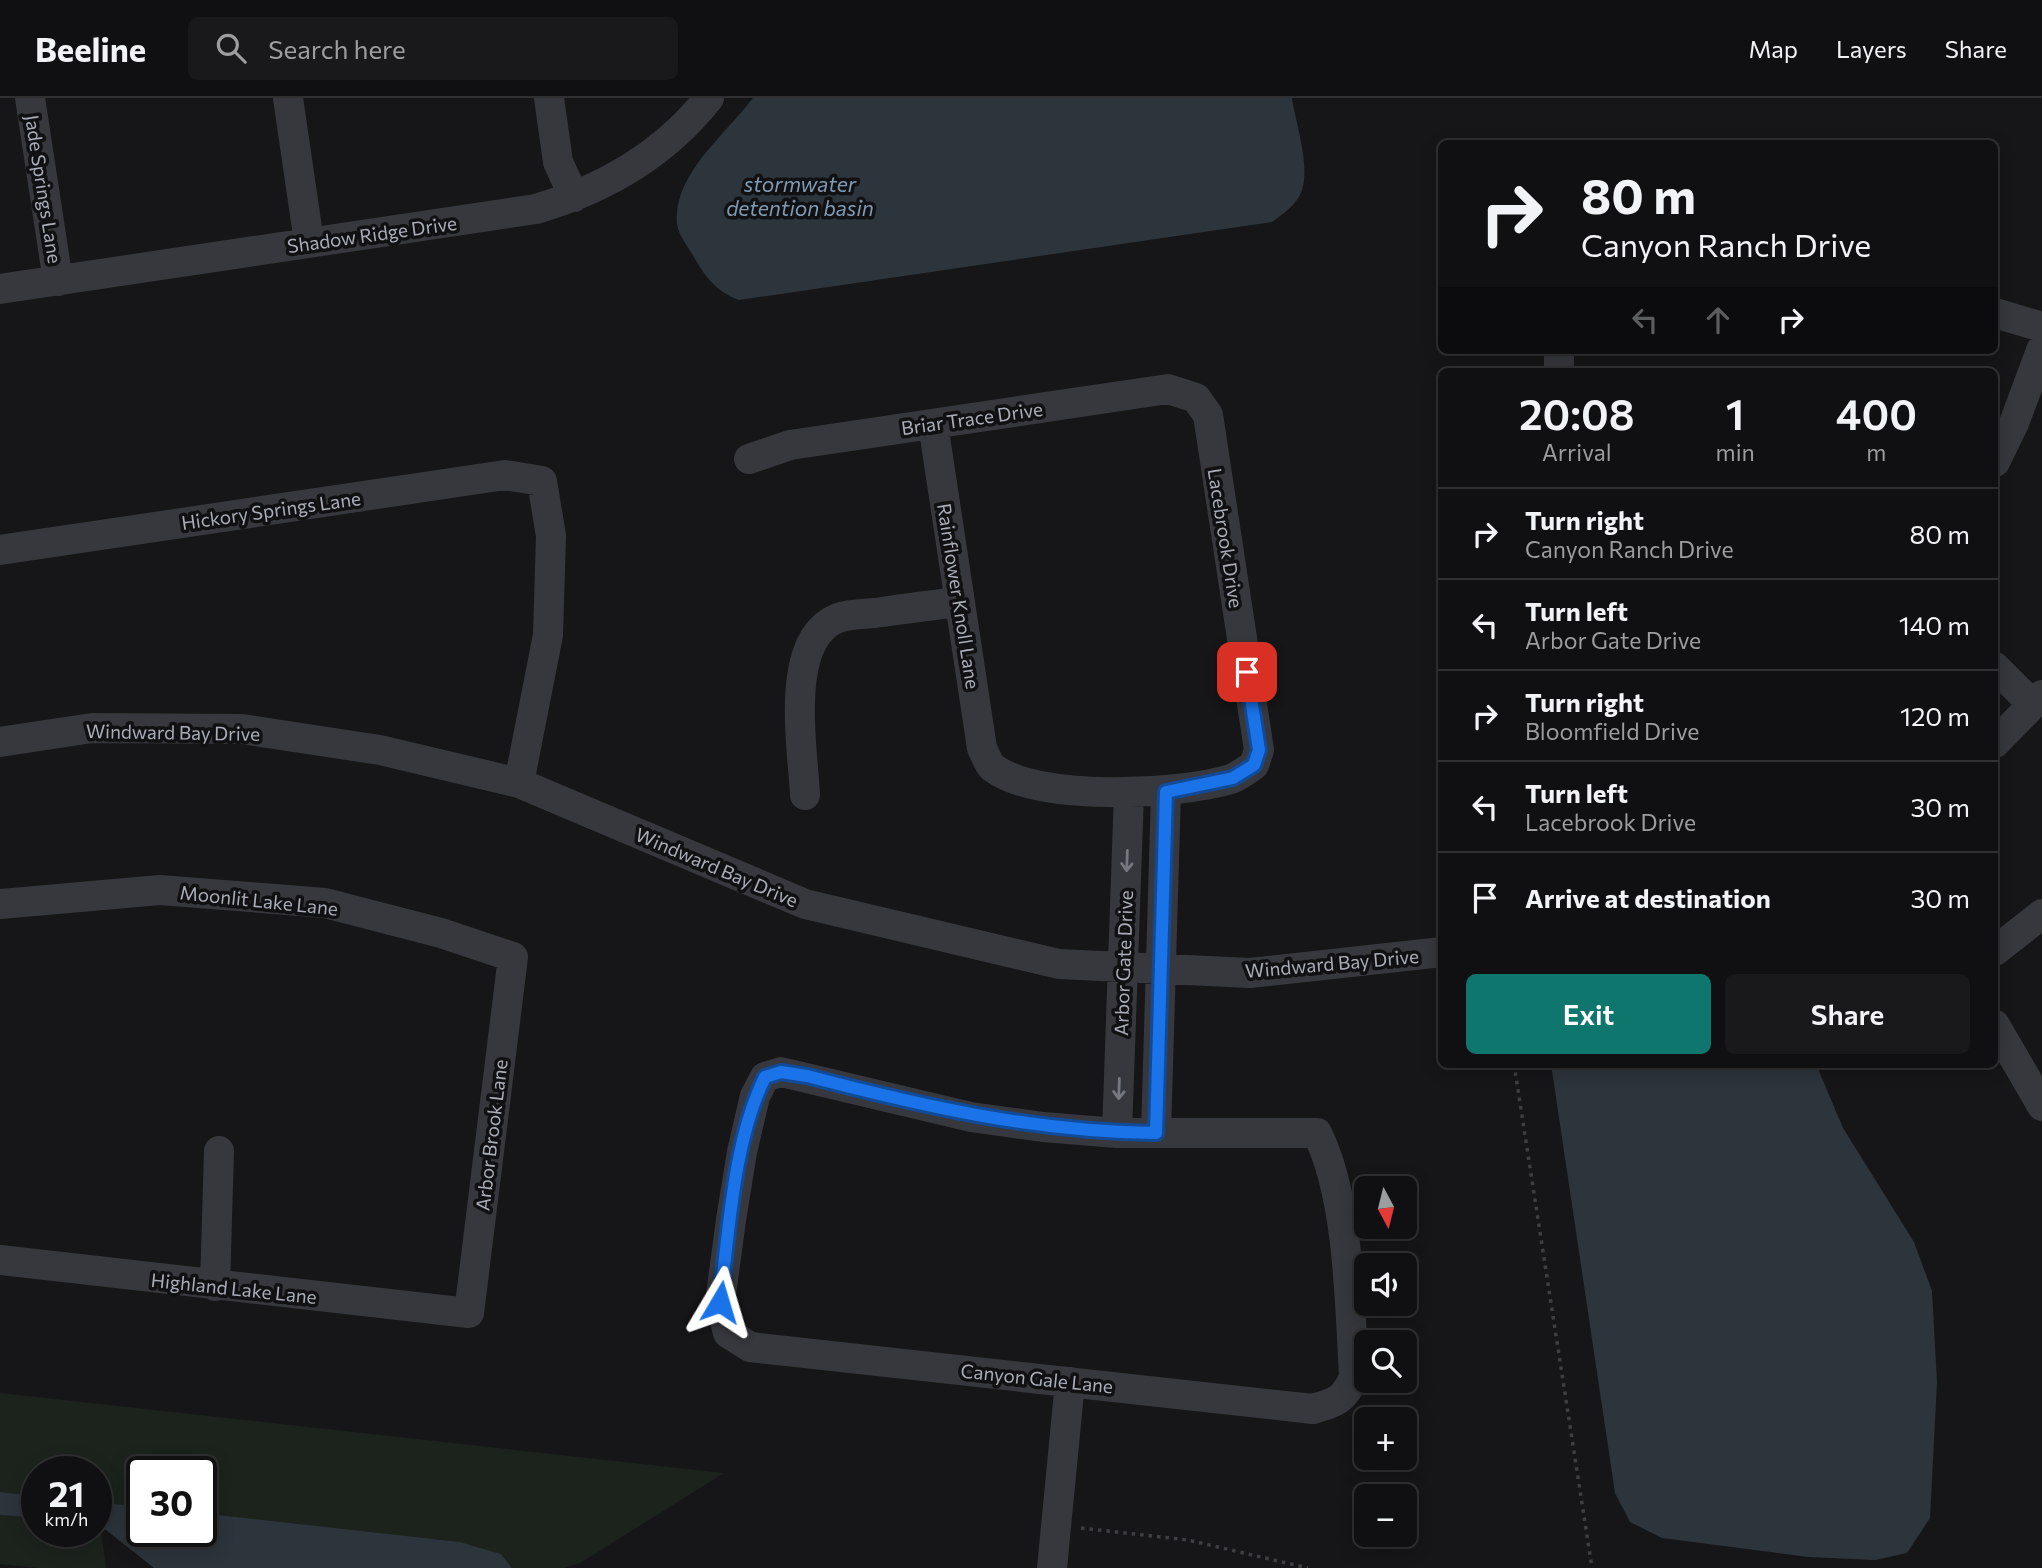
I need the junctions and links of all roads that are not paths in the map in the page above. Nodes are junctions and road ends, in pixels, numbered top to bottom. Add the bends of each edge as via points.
1 (30, 98) edge
2 (288, 98) edge
3 (549, 98) edge
4 (709, 98) edge
5 (574, 197) junction
6 (309, 242) junction
7 (58, 281) junction
8 (0, 289) edge
9 (1998, 314) edge
10 (2042, 327) edge
11 (2042, 348) edge
12 (1196, 398) joint
13 (933, 424) junction
14 (1998, 456) edge
15 (749, 459) dead end
16 (0, 550) edge
17 (960, 601) junction
18 (1998, 669) edge
19 (2038, 700) edge
20 (1998, 735) edge
21 (0, 742) edge
22 (519, 783) junction
23 (1166, 792) junction
24 (1129, 793) junction
25 (805, 796) dead end
26 (0, 904) edge
27 (2042, 914) edge
28 (1998, 949) edge
29 (1438, 952) edge
30 (513, 957) joint
31 (1123, 967) junction
32 (1161, 968) junction
33 (1998, 1030) edge
34 (2042, 1106) edge
35 (1117, 1133) junction
36 (1156, 1133) junction
37 (219, 1151) dead end
38 (0, 1261) edge
39 (215, 1286) junction
40 (469, 1312) joint
41 (1070, 1382) junction
42 (1052, 1568) edge

1 - 7 street, Jade Springs Lane
2 - 6 street
3 - 5 street via 558,162
4 - 5 street, Shadow Ridge Drive via 679,132 642,162
5 - 6 street, Shadow Ridge Drive via 514,213
6 - 7 street, Shadow Ridge Drive
7 - 8 street, Shadow Ridge Drive
9 - 10 street
11 - 14 street
12 - 13 street, Briar Trace Drive via 1168,389
12 - 23 street, Lacebrook Drive via 1208,415 1259,750 1254,765 1233,778
13 - 15 street, Briar Trace Drive via 790,445
13 - 17 street, Rainflower Knoll Lane
16 - 22 street, Hickory Springs Lane via 505,475 542,481 551,536 548,635
17 - 24 street, Rainflower Knoll Lane via 982,748 991,766 1019,780 1072,790
17 - 25 street via 839,617 821,627 804,659 800,703
18 - 19 street
19 - 20 street
21 - 22 street, Windward Bay Drive via 92,729 242,729 380,750
22 - 31 street, Windward Bay Drive via 805,904 1059,964
23 - 24 street
23 - 32 street, Arbor Gate Drive
24 -> 31 street, Arbor Gate Drive
26 - 30 street, Moonlit Lake Lane via 160,890 325,903
27 - 28 street
29 - 32 street, Windward Bay Drive via 1250,973
30 - 40 street, Arbor Brook Lane
31 - 32 street, Windward Bay Drive
31 -> 35 street, Arbor Gate Drive
32 - 36 street, Arbor Gate Drive
33 - 34 street
35 - 36 street
35 - 41 street, Canyon Gale Lane via 971,1117 781,1072 765,1077 747,1130 720,1302 727,1334 750,1347
36 - 41 street, Canyon Gale Lane via 1317,1133 1329,1156 1349,1299 1354,1377 1346,1394 1313,1409
37 - 39 street
38 - 39 street, Highland Lake Lane
39 - 40 street, Highland Lake Lane
41 - 42 street

